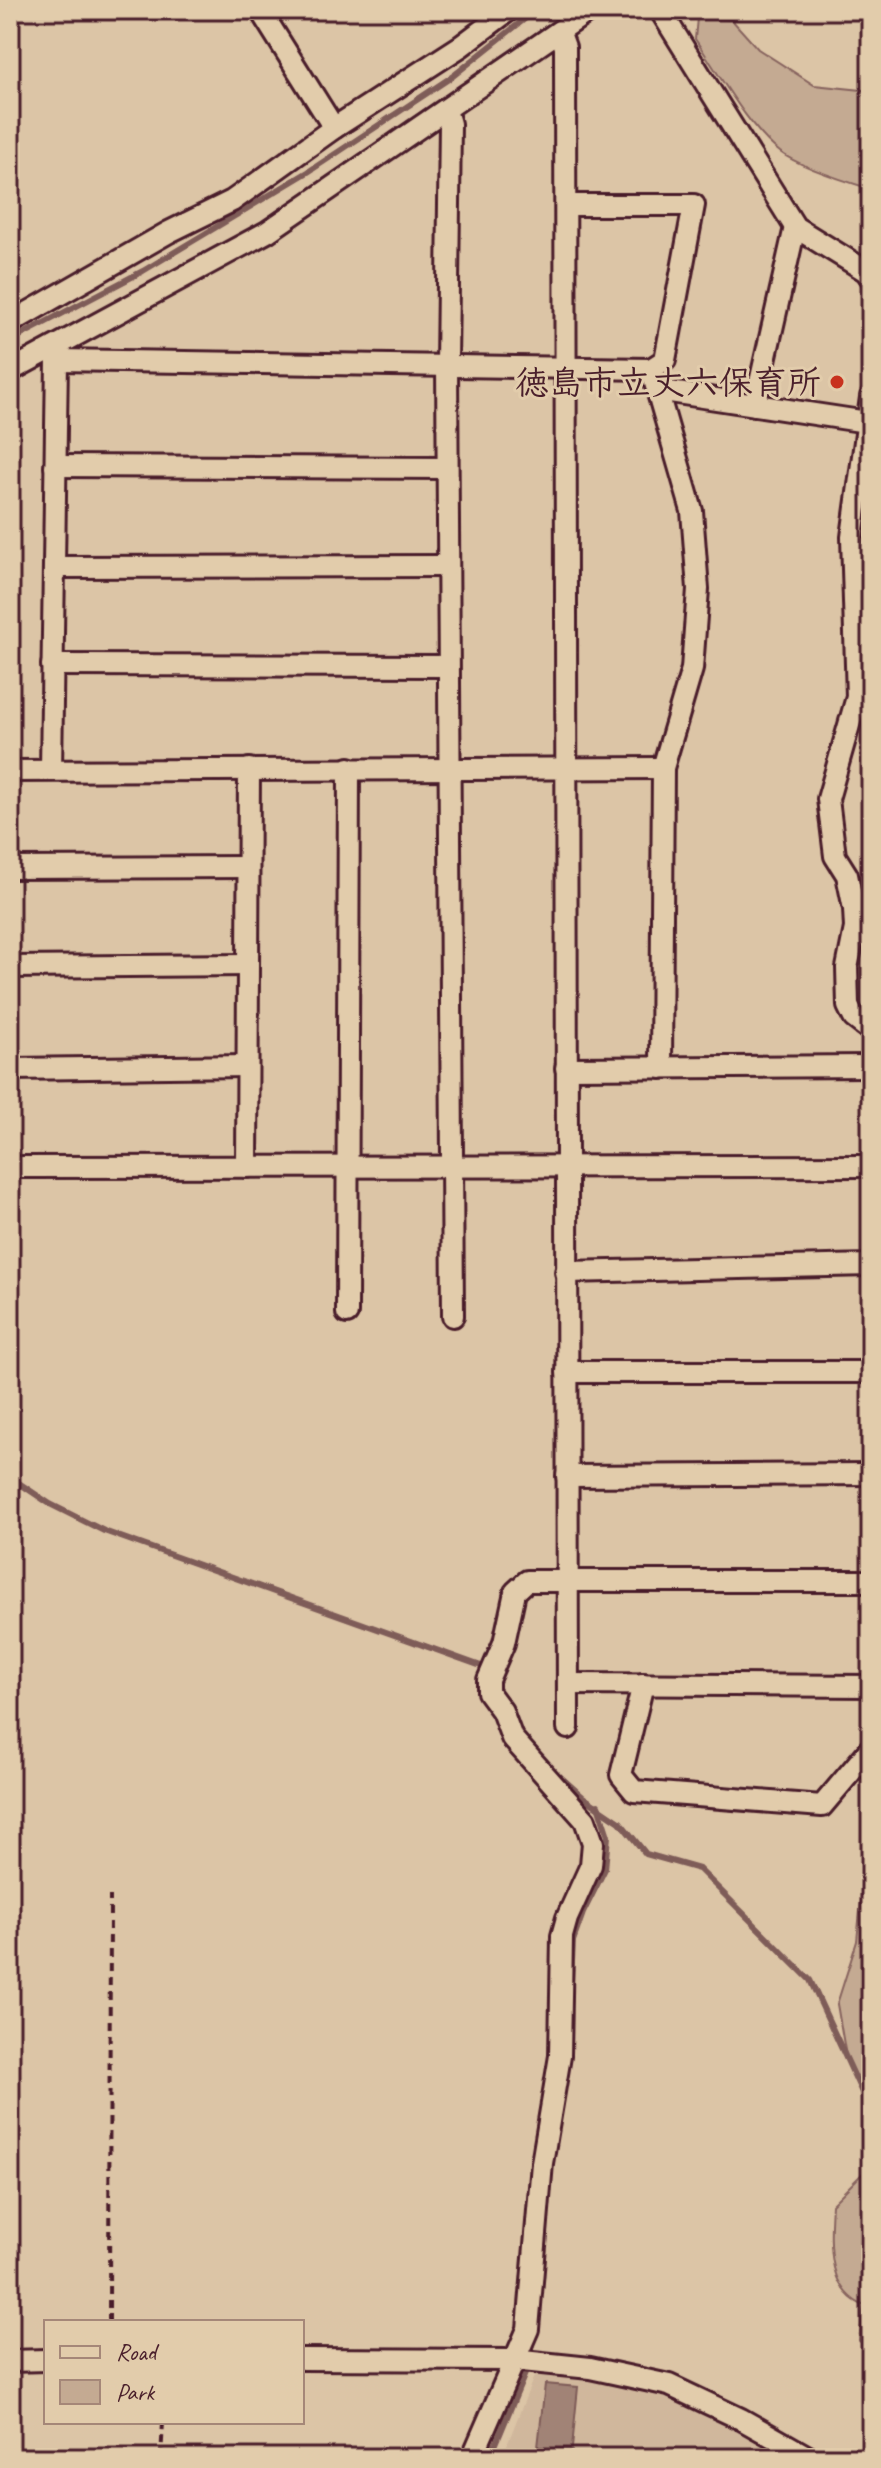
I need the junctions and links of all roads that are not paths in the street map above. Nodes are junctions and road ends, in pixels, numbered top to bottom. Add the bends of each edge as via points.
1 (260, 10) edge
2 (509, 10) edge
3 (590, 10) edge
4 (660, 10) edge
5 (560, 33) junction
6 (446, 110) junction
7 (334, 128) junction
8 (566, 205) junction
9 (795, 227) junction
10 (871, 278) edge
11 (10, 323) edge
12 (55, 354) junction
13 (447, 364) junction
14 (566, 369) junction
15 (651, 369) junction
16 (10, 371) edge
17 (657, 390) junction
18 (871, 397) edge
19 (755, 405) junction
20 (867, 422) junction
21 (55, 466) junction
22 (447, 468) junction
23 (447, 566) junction
24 (54, 567) junction
25 (52, 665) junction
26 (448, 666) junction
27 (349, 768) junction
28 (663, 768) junction
29 (249, 769) junction
30 (448, 769) junction
31 (566, 769) junction
32 (51, 770) junction
33 (10, 771) edge
34 (248, 867) junction
35 (10, 868) edge
36 (248, 965) junction
37 (10, 967) edge
38 (871, 1031) edge
39 (247, 1066) junction
40 (871, 1066) edge
41 (566, 1068) junction
42 (661, 1068) junction
43 (10, 1069) edge
44 (450, 1166) junction
45 (871, 1166) edge
46 (10, 1167) edge
47 (247, 1167) junction
48 (346, 1167) junction
49 (566, 1167) junction
50 (871, 1265) edge
51 (566, 1272) junction
52 (347, 1313) dead end
53 (453, 1316) dead end
54 (567, 1372) junction
55 (871, 1372) edge
56 (871, 1474) edge
57 (567, 1476) junction
58 (568, 1581) junction
59 (871, 1581) edge
60 (568, 1684) junction
61 (643, 1684) junction
62 (871, 1686) edge
63 (568, 1728) dead end
64 (871, 1748) edge
65 (304, 2359) edge
66 (44, 2360) edge
67 (10, 2361) edge
68 (525, 2361) junction
69 (472, 2458) edge
70 (810, 2458) edge

1 - 7 street
2 - 7 street
3 - 5 street
4 - 9 street
5 - 6 street
5 - 8 street via 565,47
6 - 12 street via 267,232
6 - 13 street
7 - 11 street via 232,201
8 - 14 street
8 - 15 street via 694,205 665,360
9 - 10 street
9 - 19 street
12 - 13 street
12 - 16 street
12 - 21 street
13 - 14 street
13 - 22 street
14 - 15 street
14 - 31 street
15 - 17 street
17 - 19 street
17 - 28 street via 692,511 698,589 692,669
18 - 20 street
19 - 20 street
20 - 38 street via 852,537 857,697 828,799 835,856 847,875 854,909 848,1006
21 - 22 street
21 - 24 street
22 - 23 street
23 - 24 street
23 - 26 street
24 - 25 street
25 - 26 street
25 - 32 street
26 - 30 street
27 - 29 street
27 - 30 street
27 - 48 street
28 - 31 street
28 - 42 street
29 - 32 street
29 - 34 street
30 - 31 street
30 - 44 street
31 - 41 street
32 - 33 street
34 - 35 street
34 - 36 street
36 - 37 street
36 - 39 street
39 - 43 street
39 - 47 street
40 - 42 street
41 - 42 street
41 - 49 street
44 - 48 street
44 - 49 street
44 - 53 street
45 - 49 street
46 - 47 street
47 - 48 street
48 - 52 street
49 - 51 street
50 - 51 street
51 - 54 street
54 - 55 street
54 - 57 street
56 - 57 street
57 - 58 street
58 - 59 street
58 - 60 street
58 - 68 street via 527,1581 515,1592 488,1692 512,1738 585,1820 593,1843 591,1865 562,1936 560,2056 542,2163
60 - 61 street
60 - 63 street
61 - 62 street
61 - 64 street via 621,1775 634,1791 822,1806
65 - 68 street
66 - 67 street
68 - 69 street
68 - 70 street via 669,2385

